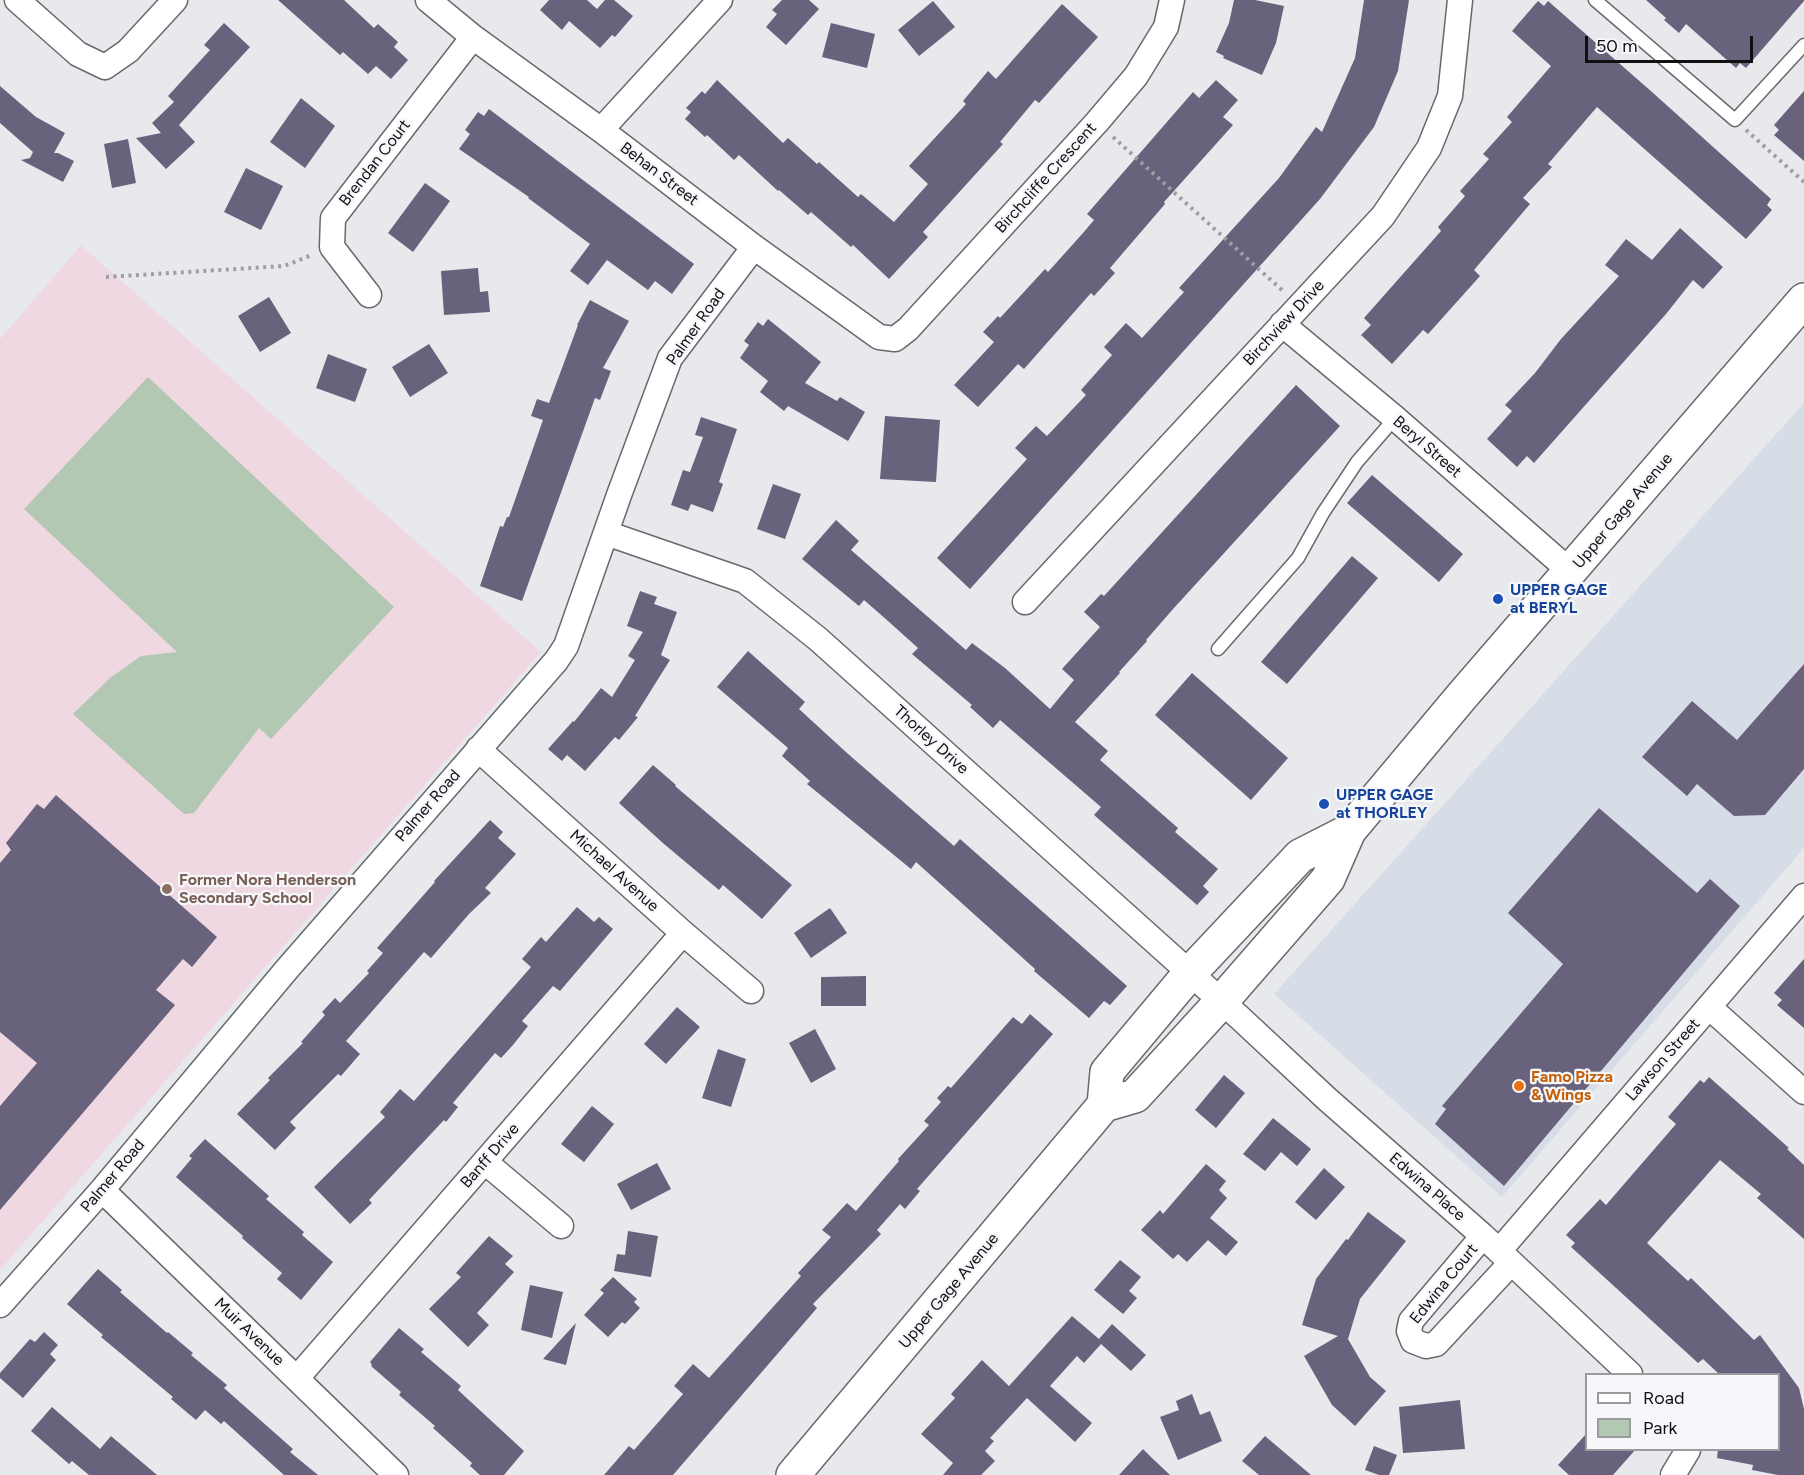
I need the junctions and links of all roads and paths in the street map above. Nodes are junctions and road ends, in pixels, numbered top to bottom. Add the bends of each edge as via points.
1 (17, 0) edge
2 (175, 0) edge
3 (428, 0) edge
4 (720, 0) edge
5 (1172, 0) edge
6 (1460, 0) edge
7 (1595, 0) edge
8 (473, 37) junction
9 (1804, 45) edge
10 (1735, 120) junction
11 (1097, 122) junction
12 (601, 130) junction
13 (1804, 182) edge
14 (332, 247) junction
15 (754, 247) junction
16 (106, 277) dead end
17 (369, 295) dead end
18 (1300, 306) junction
19 (1799, 316) edge
20 (1282, 324) junction
21 (895, 339) joint
22 (1395, 418) junction
23 (606, 533) junction
24 (1571, 572) junction
25 (1025, 602) dead end
26 (1218, 649) dead end
27 (478, 749) junction
28 (1348, 831) junction
29 (1804, 896) edge
30 (683, 933) junction
31 (1190, 973) junction
32 (751, 990) dead end
33 (1221, 1002) junction
34 (1709, 1006) junction
35 (1804, 1092) edge
36 (1104, 1105) junction
37 (485, 1162) junction
38 (102, 1190) junction
39 (561, 1226) dead end
40 (1498, 1250) junction
41 (0, 1305) edge
42 (1629, 1373) edge
43 (297, 1378) junction
44 (1687, 1451) edge
45 (396, 1475) edge
46 (793, 1475) edge
47 (1674, 1475) edge

1 - 2 street via 78,54 105,68 128,51
3 - 8 street, Behan Street
4 - 12 street
5 - 11 street, Birchcliffe Crescent via 1166,27 1136,76
6 - 18 street, Birchview Drive via 1450,96 1429,148 1383,216
7 - 10 lane
8 - 12 street, Behan Street
8 - 14 street, Brendan Court via 333,218
9 - 10 lane
10 - 13 path
11 - 18 path
11 - 21 street, Birchcliffe Crescent
12 - 15 street, Behan Street
14 - 16 path via 284,266
14 - 17 street
15 - 21 street, Behan Street via 879,337
15 - 23 street, Palmer Road via 670,358
18 - 20 street, Birchview Drive
19 - 24 main road, Upper Gage Avenue
20 - 22 street, Beryl Street
20 - 25 street, Birchview Drive
22 - 24 street, Beryl Street
22 - 26 lane via 1357,462 1298,558
23 - 27 street, Palmer Road via 566,646
23 - 31 street, Thorley Drive via 745,581 818,639
24 - 28 main road, Upper Gage Avenue
27 - 30 street, Michael Avenue
27 - 38 street, Palmer Road
28 - 31 main road, Upper Gage Avenue via 1300,856
28 - 33 main road, Upper Gage Avenue via 1328,879
29 - 34 street, Lawson Street
30 - 32 street, Michael Avenue
30 - 37 street, Banff Drive
31 - 33 street, Thorley Drive
31 - 36 main road, Upper Gage Avenue via 1107,1072
33 - 36 main road, Upper Gage Avenue via 1135,1096
33 - 40 street, Edwina Place
34 - 35 street
34 - 40 street, Lawson Street
36 - 46 main road, Upper Gage Avenue
37 - 39 street
37 - 43 street, Banff Drive
38 - 41 street, Palmer Road
38 - 43 street, Muir Avenue
40 - 42 street, Edwina Place
43 - 45 street, Muir Avenue
44 - 47 street

